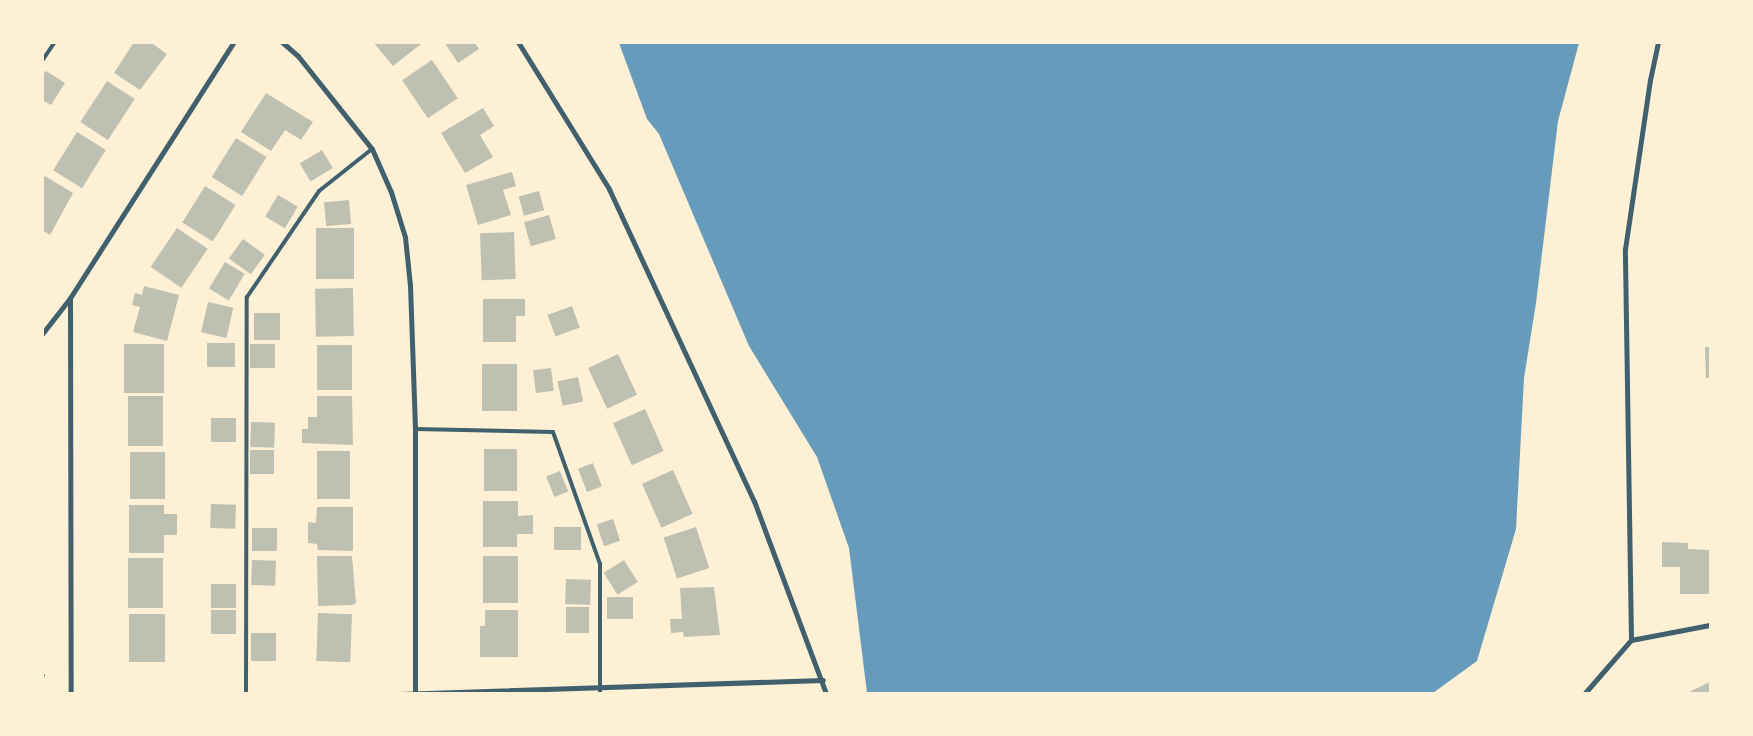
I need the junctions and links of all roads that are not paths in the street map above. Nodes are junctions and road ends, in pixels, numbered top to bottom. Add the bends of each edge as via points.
1 (55, 42) edge
2 (234, 42) edge
3 (282, 42) edge
4 (518, 42) edge
5 (1658, 42) edge
6 (42, 61) edge
7 (372, 149) junction
8 (70, 298) junction
9 (42, 334) edge
10 (415, 428) junction
11 (1710, 625) edge
12 (1631, 640) junction
13 (822, 680) junction
14 (600, 691) edge
15 (415, 692) edge
16 (71, 694) edge
17 (246, 694) edge
18 (398, 694) edge
19 (826, 694) edge
20 (1584, 694) edge

1 - 6 lane
2 - 8 street
3 - 7 street via 298,56
4 - 13 street via 609,189 754,501
5 - 12 street via 1624,249
7 - 10 street via 391,192 405,237
7 - 17 lane via 319,191 248,296
8 - 9 street
8 - 16 street
10 - 14 lane via 553,432 600,564
10 - 15 street
11 - 12 street
12 - 20 street
13 - 14 street
13 - 19 street
14 - 15 street
15 - 18 street

